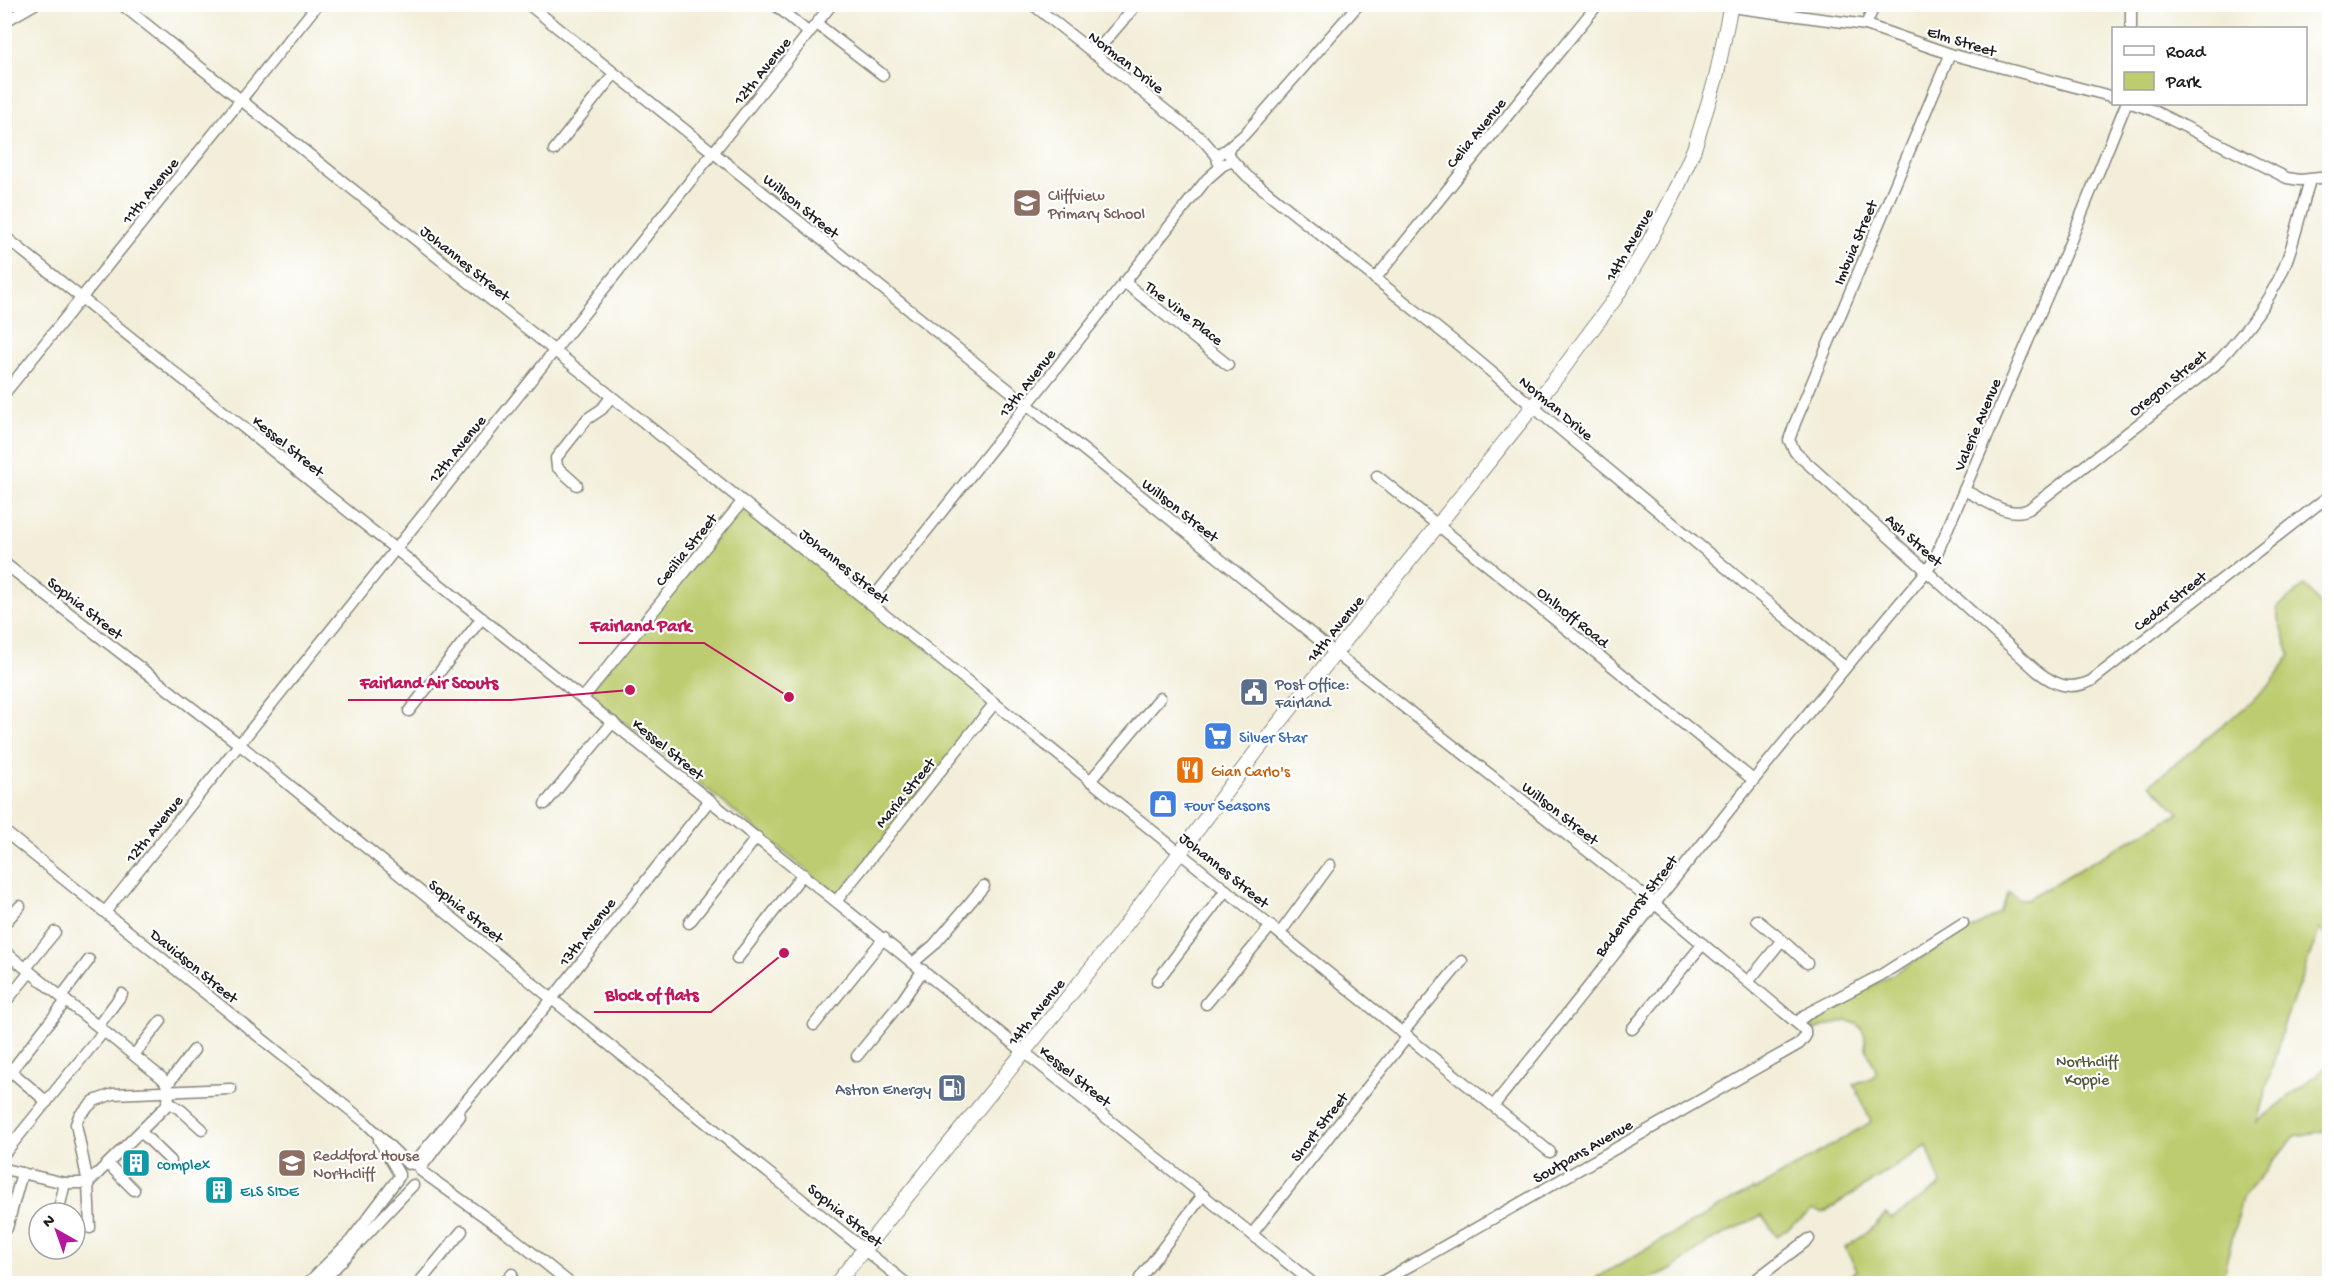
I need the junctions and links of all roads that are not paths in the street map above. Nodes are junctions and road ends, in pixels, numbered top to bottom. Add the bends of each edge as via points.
1 (35, 4) edge
2 (121, 4) edge
3 (318, 4) edge
4 (528, 4) edge
5 (774, 4) edge
6 (832, 4) edge
7 (1032, 4) edge
8 (1137, 4) edge
9 (1359, 4) edge
10 (1599, 4) edge
11 (1875, 4) edge
12 (2131, 4) edge
13 (1731, 6) edge
14 (4, 22) edge
15 (817, 24) junction
16 (1866, 25) junction
17 (2131, 27) edge
18 (809, 33) junction
19 (1094, 54) junction
20 (1950, 54) junction
21 (614, 74) junction
22 (883, 75) dead end
23 (2112, 96) edge
24 (240, 101) junction
25 (2126, 105) edge
26 (2137, 105) edge
27 (554, 150) dead end
28 (713, 154) junction
29 (1224, 158) junction
30 (2330, 177) edge
31 (2310, 180) junction
32 (4, 236) edge
33 (1376, 279) junction
34 (1124, 282) junction
35 (81, 298) junction
36 (554, 351) junction
37 (1228, 365) dead end
38 (4, 394) edge
39 (611, 397) junction
40 (1027, 405) junction
41 (1532, 406) junction
42 (1789, 442) joint
43 (1377, 476) dead end
44 (577, 485) dead end
45 (1964, 489) junction
46 (2330, 495) edge
47 (742, 502) junction
48 (1437, 525) junction
49 (395, 548) junction
50 (4, 563) edge
51 (1927, 571) junction
52 (869, 603) junction
53 (482, 618) junction
54 (1335, 653) junction
55 (2022, 657) joint
56 (1845, 667) junction
57 (583, 698) junction
58 (1160, 698) dead end
59 (994, 704) junction
60 (409, 711) dead end
61 (613, 722) junction
62 (1799, 723) joint
63 (239, 744) junction
64 (1752, 779) junction
65 (1090, 781) junction
66 (710, 800) junction
67 (545, 804) dead end
68 (4, 831) edge
69 (757, 837) junction
70 (1180, 852) junction
71 (1330, 865) dead end
72 (803, 874) junction
73 (984, 886) dead end
74 (1226, 890) junction
75 (837, 900) junction
76 (1655, 904) junction
77 (20, 906) dead end
78 (105, 912) junction
79 (1757, 920) dead end
80 (689, 923) dead end
81 (1963, 923) dead end
82 (4, 924) edge
83 (1275, 929) junction
84 (55, 932) dead end
85 (884, 938) junction
86 (1782, 940) junction
87 (1703, 944) junction
88 (4, 951) edge
89 (737, 959) dead end
90 (89, 960) dead end
91 (1462, 962) dead end
92 (1807, 963) dead end
93 (918, 966) junction
94 (28, 970) junction
95 (1157, 981) dead end
96 (1748, 982) junction
97 (122, 994) dead end
98 (64, 999) junction
99 (552, 999) junction
100 (4, 1004) edge
101 (1206, 1004) dead end
102 (161, 1021) dead end
103 (1797, 1022) junction
104 (814, 1025) dead end
105 (101, 1029) junction
106 (1632, 1029) dead end
107 (1406, 1034) junction
108 (194, 1050) dead end
109 (1023, 1052) junction
110 (134, 1055) junction
111 (857, 1056) dead end
112 (7, 1072) edge
113 (231, 1089) dead end
114 (168, 1093) junction
115 (47, 1102) junction
116 (1494, 1106) junction
117 (366, 1122) junction
118 (202, 1129) dead end
119 (141, 1132) junction
120 (1550, 1152) dead end
121 (4, 1154) edge
122 (171, 1161) dead end
123 (108, 1164) junction
124 (415, 1167) junction
125 (4, 1169) edge
126 (22, 1173) junction
127 (399, 1175) junction
128 (65, 1183) junction
129 (88, 1183) junction
130 (414, 1184) junction
131 (134, 1190) dead end
132 (450, 1190) junction
133 (1203, 1195) junction
134 (61, 1201) edge
135 (7, 1228) dead end
136 (90, 1228) dead end
137 (462, 1231) dead end
138 (1252, 1234) junction
139 (1809, 1239) dead end
140 (865, 1249) junction
141 (512, 1274) dead end
142 (1140, 1278) dead end
143 (419, 1283) edge
144 (307, 1284) edge
145 (320, 1284) edge
146 (504, 1284) edge
147 (571, 1284) edge
148 (836, 1284) edge
149 (908, 1284) edge
150 (1314, 1284) edge
151 (1378, 1284) edge
152 (1750, 1284) edge

1 - 14 street
2 - 24 street, Johannes Street
3 - 24 street, 11th Avenue
4 - 21 street, Willson Street
5 - 18 street
6 - 15 street, 12th Avenue
7 - 19 street, Norman Drive
8 - 19 street
9 - 29 street, 13th Avenue
10 - 33 street, Celia Avenue
11 - 16 street
12 - 17 street
13 - 16 street, Elm Street
13 - 41 main road, 14th Avenue via 1703,123 1666,211 1614,300
15 - 18 street, 12th Avenue
15 - 22 street
16 - 20 street, Elm Street
18 - 28 street, 12th Avenue
19 - 29 street, Norman Drive
20 - 23 street, Elm Street
20 - 42 street, Imbuia Street
21 - 27 street
21 - 28 street, Willson Street
24 - 35 street, 11th Avenue
24 - 36 street, Johannes Street
25 - 45 street, Valerie Avenue
26 - 31 street via 2276,174
28 - 36 street, 12th Avenue
28 - 40 street, Willson Street
29 - 33 street, Norman Drive
29 - 34 street, 13th Avenue
30 - 31 street
31 - 45 street, Oregon Street via 2283,269 2254,316 2215,364 2021,513 2009,512
32 - 35 street, Kessel Street
33 - 41 street, Norman Drive
34 - 37 street, The Vine Place
34 - 40 street, 13th Avenue
35 - 38 street, 11th Avenue
35 - 49 street, Kessel Street
36 - 39 street, Johannes Street
36 - 49 street, 12th Avenue
39 - 44 street via 587,419 556,458 557,467
39 - 47 street, Johannes Street
40 - 52 street, 13th Avenue
40 - 54 street, Willson Street
41 - 48 main road, 14th Avenue
41 - 56 street, Norman Drive
42 - 51 street, Ash Street via 1795,452
43 - 48 street, Ohlhoff Road
45 - 51 street, Valerie Avenue
46 - 55 street, Cedar Street via 2091,681 2080,686 2055,684
47 - 52 street, Johannes Street
47 - 57 street, Cecilia Street
48 - 54 main road, 14th Avenue
48 - 64 street, Ohlhoff Road
49 - 53 street, Kessel Street
49 - 63 street, 12th Avenue
50 - 63 street, Sophia Street
51 - 55 street, Ash Street
51 - 56 street, Valerie Avenue
52 - 59 street, Johannes Street
53 - 57 street, Kessel Street
53 - 60 street
54 - 70 main road, 14th Avenue
54 - 76 street, Willson Street
56 - 62 street, Valerie Avenue
57 - 61 street, Kessel Street
58 - 65 street
59 - 65 street, Johannes Street
59 - 75 street, Maria Street
61 - 66 street, Kessel Street
61 - 67 street
62 - 64 street, Badenhorst Street
63 - 78 street, 12th Avenue
63 - 99 street, Sophia Street
64 - 76 street, Badenhorst Street
65 - 70 street, Johannes Street
66 - 69 street, Kessel Street
66 - 99 street, 13th Avenue
68 - 78 street, Davidson Street
69 - 72 street, Kessel Street
69 - 80 street
70 - 74 street, Johannes Street
70 - 109 main road, 14th Avenue
71 - 83 street
72 - 75 street, Kessel Street
72 - 89 street
73 - 93 street
74 - 83 street, Johannes Street
74 - 95 street
75 - 85 street, Kessel Street
76 - 87 street, Willson Street
76 - 116 street, Badenhorst Street
77 - 82 street
78 - 117 street, Davidson Street
79 - 86 street
81 - 103 street
83 - 101 street
83 - 107 street, Johannes Street
84 - 94 street
85 - 93 street, Kessel Street
85 - 104 street
86 - 92 street
86 - 96 street
87 - 96 street, Willson Street
87 - 106 street
88 - 94 street
90 - 98 street
91 - 107 street, Short Street
93 - 109 street, Kessel Street
93 - 111 street via 902,1001
94 - 98 street
94 - 100 street
96 - 103 street, Willson Street
97 - 105 street
98 - 105 street
98 - 112 street
99 - 124 street, 13th Avenue
99 - 140 street, Sophia Street
102 - 110 street
103 - 151 street, Soutpans Avenue via 1805,1030 1802,1042
105 - 110 street
105 - 115 street
107 - 116 street, Johannes Street
107 - 138 street, Short Street
108 - 114 street
109 - 133 street, Kessel Street
109 - 140 main road, 14th Avenue
110 - 114 street via 162,1078
112 - 115 street
113 - 114 street
114 - 118 street
114 - 119 street
114 - 129 street via 105,1095 80,1116 76,1124
115 - 121 street
116 - 120 street, Johannes Street
117 - 124 street, Davidson Street
117 - 127 street, Davidson Street
119 - 122 street
119 - 123 street
123 - 129 street
123 - 131 street
124 - 127 street via 402,1167
124 - 130 street via 420,1179
124 - 132 street, Davidson Street
125 - 126 street
126 - 128 street
126 - 135 street
127 - 130 street via 403,1183
127 - 144 street via 351,1240
128 - 129 street
128 - 134 street
129 - 136 street
130 - 132 street, Davidson Street via 428,1183
130 - 145 street
132 - 147 street, Davidson Street
133 - 138 street, Kessel Street
133 - 142 street
137 - 143 street
138 - 150 street, Kessel Street
139 - 152 street
140 - 148 main road, 14th Avenue
140 - 149 street, Sophia Street
141 - 146 street

